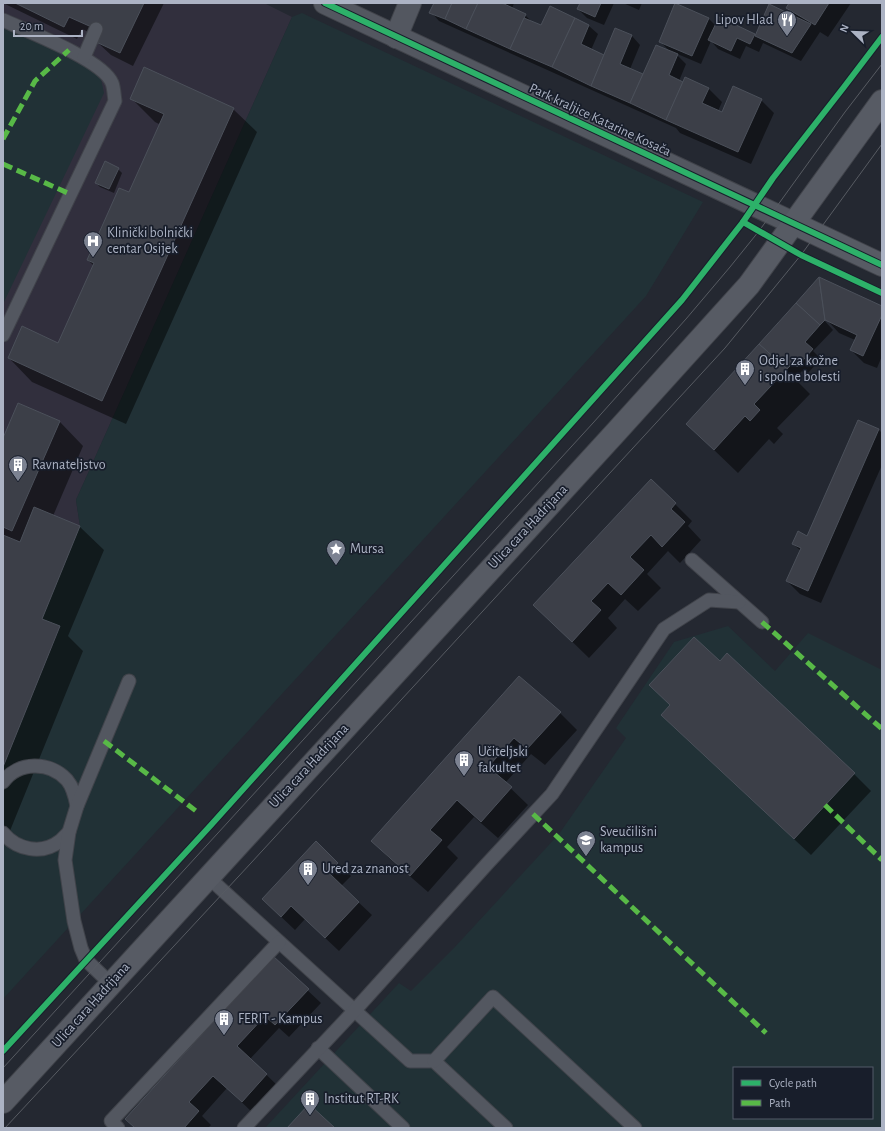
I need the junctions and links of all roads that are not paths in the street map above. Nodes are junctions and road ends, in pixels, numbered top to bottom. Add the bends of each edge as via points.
1 (325, 3) edge
2 (410, 3) edge
3 (3, 20) edge
4 (96, 29) dead end
5 (396, 37) junction
6 (84, 57) junction
7 (882, 101) edge
8 (793, 224) junction
9 (882, 265) edge
10 (3, 335) edge
11 (692, 560) dead end
12 (739, 602) junction
13 (762, 622) dead end
14 (129, 681) dead end
15 (3, 782) edge
16 (77, 806) junction
17 (69, 832) junction
18 (3, 833) edge
19 (208, 877) junction
20 (279, 942) junction
21 (111, 984) junction
22 (355, 1010) junction
23 (318, 1048) junction
24 (434, 1061) junction
25 (3, 1102) edge
26 (118, 1128) edge
27 (244, 1128) edge
28 (403, 1128) edge
29 (506, 1128) edge
30 (635, 1128) edge

1 - 5 street, Park kraljice Katarine Kosača
2 - 5 street
3 - 6 lane
4 - 6 lane
5 - 8 street, Park kraljice Katarine Kosača
6 - 10 lane via 104,71 112,82 115,101
7 - 8 main road
8 - 9 main road
8 - 19 main road, Ulica cara Hadrijana via 748,285
11 - 12 lane
12 - 13 lane
12 - 22 lane via 709,600 664,629 552,794
14 - 16 lane
15 - 16 lane via 17,770 30,766 44,766 57,771 67,780 74,792
16 - 17 lane
17 - 18 lane via 59,842 47,848 33,849 19,846
17 - 21 lane via 65,860 78,938 86,960
19 - 20 lane
19 - 21 main road, Ulica cara Hadrijana
20 - 22 lane
20 - 26 lane via 111,1121
21 - 25 main road, Ulica cara Hadrijana
22 - 23 lane
22 - 24 lane via 410,1061
23 - 27 lane
23 - 28 lane
24 - 29 lane
24 - 30 lane via 493,997

